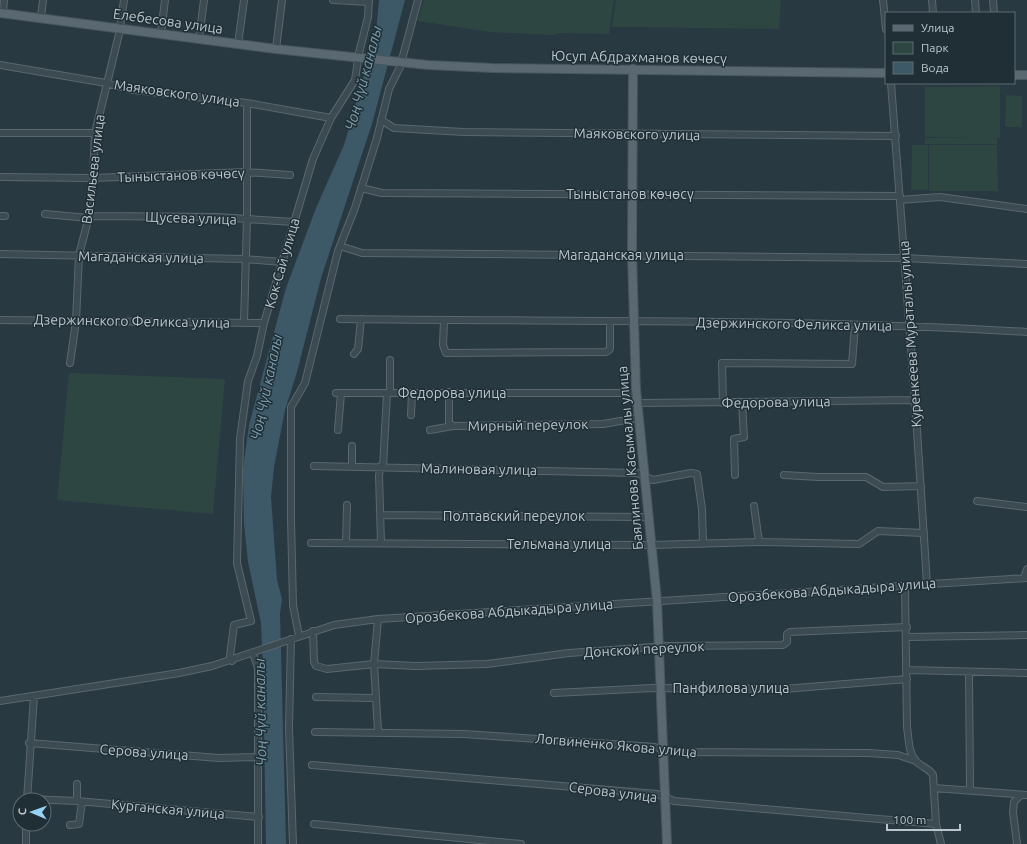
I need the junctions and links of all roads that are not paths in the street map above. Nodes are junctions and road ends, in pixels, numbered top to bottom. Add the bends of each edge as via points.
1 (4, 0) edge
2 (43, 0) edge
3 (124, 0) edge
4 (165, 0) edge
5 (204, 0) edge
6 (244, 0) edge
7 (282, 0) edge
8 (334, 0) edge
9 (418, 0) edge
10 (883, 0) edge
11 (932, 0) edge
12 (975, 0) edge
13 (993, 0) edge
14 (369, 1) edge
15 (933, 12) edge
16 (976, 12) edge
17 (994, 12) edge
18 (1, 13) edge
19 (41, 17) junction
20 (885, 19) edge
21 (120, 27) junction
22 (160, 33) junction
23 (199, 39) junction
24 (238, 44) junction
25 (276, 49) junction
26 (361, 58) junction
27 (391, 61) joint
28 (401, 62) junction
29 (0, 65) edge
30 (633, 69) junction
31 (885, 73) edge
32 (1015, 75) edge
33 (1027, 75) edge
34 (106, 83) junction
35 (891, 84) edge
36 (246, 103) junction
37 (331, 118) junction
38 (381, 120) junction
39 (0, 133) edge
40 (95, 133) junction
41 (632, 134) junction
42 (896, 136) junction
43 (246, 172) junction
44 (290, 175) dead end
45 (0, 177) edge
46 (93, 178) junction
47 (361, 188) junction
48 (632, 194) junction
49 (900, 198) junction
50 (1027, 209) edge
51 (45, 214) dead end
52 (88, 217) junction
53 (247, 220) junction
54 (294, 222) junction
55 (340, 246) junction
56 (0, 254) edge
57 (632, 254) junction
58 (79, 256) junction
59 (903, 258) junction
60 (246, 259) junction
61 (282, 262) junction
62 (1027, 264) edge
63 (340, 319) dead end
64 (361, 319) junction
65 (0, 320) edge
66 (444, 320) junction
67 (76, 321) junction
68 (633, 321) junction
69 (244, 322) junction
70 (610, 322) junction
71 (264, 323) junction
72 (855, 325) junction
73 (910, 326) junction
74 (1027, 332) edge
75 (354, 354) dead end
76 (390, 360) dead end
77 (70, 363) dead end
78 (449, 392) junction
79 (388, 393) junction
80 (412, 393) junction
81 (636, 393) junction
82 (915, 400) junction
83 (637, 403) junction
84 (723, 403) junction
85 (742, 403) junction
86 (411, 415) dead end
87 (638, 418) junction
88 (453, 426) junction
89 (338, 430) dead end
90 (430, 430) dead end
91 (352, 446) dead end
92 (314, 466) dead end
93 (352, 466) junction
94 (382, 466) junction
95 (735, 474) dead end
96 (784, 475) dead end
97 (644, 476) junction
98 (921, 486) junction
99 (977, 501) dead end
100 (347, 505) dead end
101 (754, 506) dead end
102 (1027, 507) edge
103 (381, 515) junction
104 (648, 517) junction
105 (924, 533) junction
106 (759, 542) junction
107 (311, 543) dead end
108 (346, 543) junction
109 (381, 543) junction
110 (703, 544) junction
111 (651, 545) junction
112 (1027, 569) edge
113 (1025, 578) edge
114 (927, 584) junction
115 (905, 586) junction
116 (657, 601) junction
117 (378, 619) junction
118 (906, 627) junction
119 (313, 631) junction
120 (298, 636) junction
121 (1027, 636) edge
122 (907, 637) junction
123 (289, 640) junction
124 (659, 647) junction
125 (255, 653) junction
126 (232, 661) junction
127 (374, 664) junction
128 (907, 670) junction
129 (969, 672) junction
130 (1027, 673) edge
131 (907, 679) junction
132 (661, 689) junction
133 (554, 693) dead end
134 (34, 696) junction
135 (316, 698) dead end
136 (376, 698) junction
137 (0, 701) edge
138 (378, 731) junction
139 (315, 732) dead end
140 (29, 743) junction
141 (663, 749) junction
142 (258, 757) junction
143 (916, 762) junction
144 (312, 765) dead end
145 (78, 784) dead end
146 (934, 788) junction
147 (970, 789) junction
148 (26, 792) edge
149 (1024, 795) edge
150 (665, 798) junction
151 (52, 801) edge
152 (79, 802) junction
153 (259, 817) junction
154 (314, 824) dead end
155 (936, 824) junction
156 (70, 825) dead end
157 (26, 832) edge
158 (26, 844) edge
159 (258, 844) edge
160 (293, 844) edge
161 (521, 844) edge
162 (667, 844) edge
163 (941, 844) edge
164 (1017, 844) edge

1 - 18 street
2 - 19 street
3 - 21 street, Васильева улица
4 - 22 street
5 - 23 street
6 - 24 street, Елебесова улица
7 - 25 street
8 - 14 street
9 - 28 street
10 - 20 street
11 - 15 street
12 - 16 street
13 - 17 street
14 - 26 street, Кок-Сай улица
18 - 19 main road, Елебесова улица
19 - 21 main road, Елебесова улица
21 - 22 main road, Елебесова улица
21 - 34 street, Васильева улица
22 - 23 main road, Елебесова улица
23 - 24 main road, Елебесова улица
24 - 25 main road, Елебесова улица
25 - 26 main road, Елебесова улица
26 - 27 main road, Елебесова улица
26 - 37 street, Кок-Сай улица via 355,80
27 - 28 main road, Юсуп Абдрахманов көчөсү
28 - 30 main road, Юсуп Абдрахманов көчөсү via 492,68
28 - 38 street via 389,90
29 - 34 street, Маяковского улица
30 - 31 main road, Юсуп Абдрахманов көчөсү
30 - 41 main road, Баялинова Касымалы улица
32 - 33 main road
34 - 36 street, Маяковского улица via 134,90
34 - 40 street, Васильева улица
35 - 42 street, Куренкеева Мураталы улица
36 - 37 street, Маяковского улица
36 - 43 street
37 - 54 street, Кок-Сай улица via 313,159
38 - 41 street, Маяковского улица via 394,128 464,132
38 - 47 street
39 - 40 street
40 - 46 street, Васильева улица
41 - 42 street, Маяковского улица
41 - 48 main road, Баялинова Касымалы улица
42 - 49 street, Куренкеева Мураталы улица
43 - 44 street, Тыныстанов көчөсү
43 - 46 street, Тыныстанов көчөсү
43 - 53 street
45 - 46 street, Тыныстанов көчөсү
46 - 52 street, Васильева улица
47 - 48 street, Тыныстанов көчөсү via 382,193
47 - 55 street
48 - 49 street, Тыныстанов көчөсү
48 - 57 main road, Баялинова Касымалы улица
49 - 50 street, Тыныстанов көчөсү via 940,197
49 - 59 street, Куренкеева Мураталы улица
51 - 52 street, Щусева улица
52 - 53 street, Щусева улица via 210,216
52 - 58 street, Васильева улица
53 - 54 street, Щусева улица
53 - 60 street
54 - 61 street, Кок-Сай улица
55 - 57 street, Магаданская улица via 362,253
55 - 120 street via 305,383 291,407 290,519 293,605
56 - 58 street, Магаданская улица
57 - 59 street, Магаданская улица
57 - 68 main road, Баялинова Касымалы улица
58 - 60 street, Магаданская улица
58 - 67 street, Васильева улица
59 - 62 street, Магаданская улица
59 - 73 street, Куренкеева Мураталы улица
60 - 61 street, Магаданская улица
60 - 69 street
61 - 71 street, Кок-Сай улица
63 - 64 street, Дзержинского Феликса улица
64 - 66 street, Дзержинского Феликса улица
64 - 75 street via 358,349
65 - 67 street, Дзержинского Феликса улица
66 - 70 street, Дзержинского Феликса улица
66 - 70 street via 443,345 446,353 606,352 610,349
67 - 69 street, Дзержинского Феликса улица
67 - 77 street, Васильева улица
68 - 70 street, Дзержинского Феликса улица
68 - 72 street, Дзержинского Феликса улица
68 - 81 main road, Баялинова Касымалы улица
69 - 71 street, Дзержинского Феликса улица
71 - 126 street, Кок-Сай улица via 257,356 248,381 240,439 237,563 250,621 234,625 230,656
72 - 73 street, Дзержинского Феликса улица
72 - 84 street via 852,364 722,363
73 - 74 street, Дзержинского Феликса улица
73 - 82 street, Куренкеева Мураталы улица
76 - 79 street
78 - 80 street, Федорова улица
78 - 81 street, Федорова улица
78 - 88 street, Мирный переулок via 449,423
79 - 80 street, Федорова улица
79 - 89 street, Федорова улица via 338,393
79 - 94 street, Федорова улица
80 - 86 street
81 - 83 main road, Баялинова Касымалы улица
82 - 85 street, Федорова улица
82 - 98 street, Куренкеева Мураталы улица
83 - 84 street, Федорова улица
83 - 87 main road, Баялинова Касымалы улица
84 - 85 street, Федорова улица
85 - 95 street via 744,437 734,439
87 - 88 street, Мирный переулок via 603,424
87 - 97 main road, Баялинова Касымалы улица
88 - 90 street
91 - 93 street
92 - 93 street, Малиновая улица
93 - 94 street, Малиновая улица
94 - 97 street, Малиновая улица via 636,473
94 - 103 street, Федорова улица via 379,475
96 - 98 street via 866,477 882,487
97 - 104 main road, Баялинова Касымалы улица
97 - 110 street, Малиновая улица via 653,480 697,474
98 - 105 street, Куренкеева Мураталы улица
99 - 102 street
100 - 108 street
101 - 106 street
103 - 104 street, Полтавский переулок
103 - 109 street, Федорова улица
104 - 111 main road, Баялинова Касымалы улица
105 - 106 street, Тельмана улица via 878,531 859,544
105 - 114 street, Куренкеева Мураталы улица
106 - 110 street, Тельмана улица
107 - 108 street, Тельмана улица
108 - 109 street, Тельмана улица
109 - 111 street, Тельмана улица
110 - 111 street, Тельмана улица
111 - 116 main road, Баялинова Касымалы улица
112 - 113 street
113 - 114 street, Орозбекова Абдыкадыра улица
114 - 115 street, Орозбекова Абдыкадыра улица
115 - 116 street, Орозбекова Абдыкадыра улица
115 - 118 street
116 - 117 street, Орозбекова Абдыкадыра улица
116 - 124 main road, Баялинова Касымалы улица
117 - 119 street, Орозбекова Абдыкадыра улица via 334,625
117 - 127 street
118 - 122 street
118 - 124 street, Донской переулок via 790,632 787,634 787,642 783,645
119 - 120 street, Орозбекова Абдыкадыра улица
119 - 127 street, Донской переулок via 316,666 338,669
120 - 123 street, Орозбекова Абдыкадыра улица
121 - 122 street
122 - 128 street
123 - 125 street, Орозбекова Абдыкадыра улица
123 - 160 street
124 - 127 street, Донской переулок via 569,653 488,664
124 - 132 main road, Баялинова Касымалы улица
125 - 126 street, Орозбекова Абдыкадыра улица
125 - 142 street via 258,668
126 - 134 street, Орозбекова Абдыкадыра улица via 179,673
127 - 136 street
128 - 129 street
128 - 131 street
129 - 130 street
129 - 147 street
131 - 132 street, Панфилова улица via 784,689
131 - 143 street via 910,750
132 - 133 street, Панфилова улица
132 - 141 main road, Баялинова Касымалы улица
134 - 137 street, Орозбекова Абдыкадыра улица
134 - 140 street
135 - 136 street
136 - 138 street
138 - 139 street, Логвиненко Якова улица
138 - 141 street, Логвиненко Якова улица via 472,734
140 - 142 street, Серова улица via 219,758
140 - 148 street
141 - 143 street, Логвиненко Якова улица via 672,752 868,752 898,755
141 - 150 main road, Баялинова Касымалы улица
142 - 153 street
143 - 146 street via 934,775
144 - 150 street, Серова улица via 649,794
145 - 152 street
146 - 147 street
146 - 155 street
147 - 149 street
149 - 164 street via 1014,802
150 - 155 street, Серова улица via 674,801
150 - 162 main road, Баялинова Касымалы улица
151 - 152 street, Курганская улица
152 - 153 street, Курганская улица
152 - 156 street via 79,824
153 - 159 street
154 - 161 street
155 - 163 street
157 - 158 street

